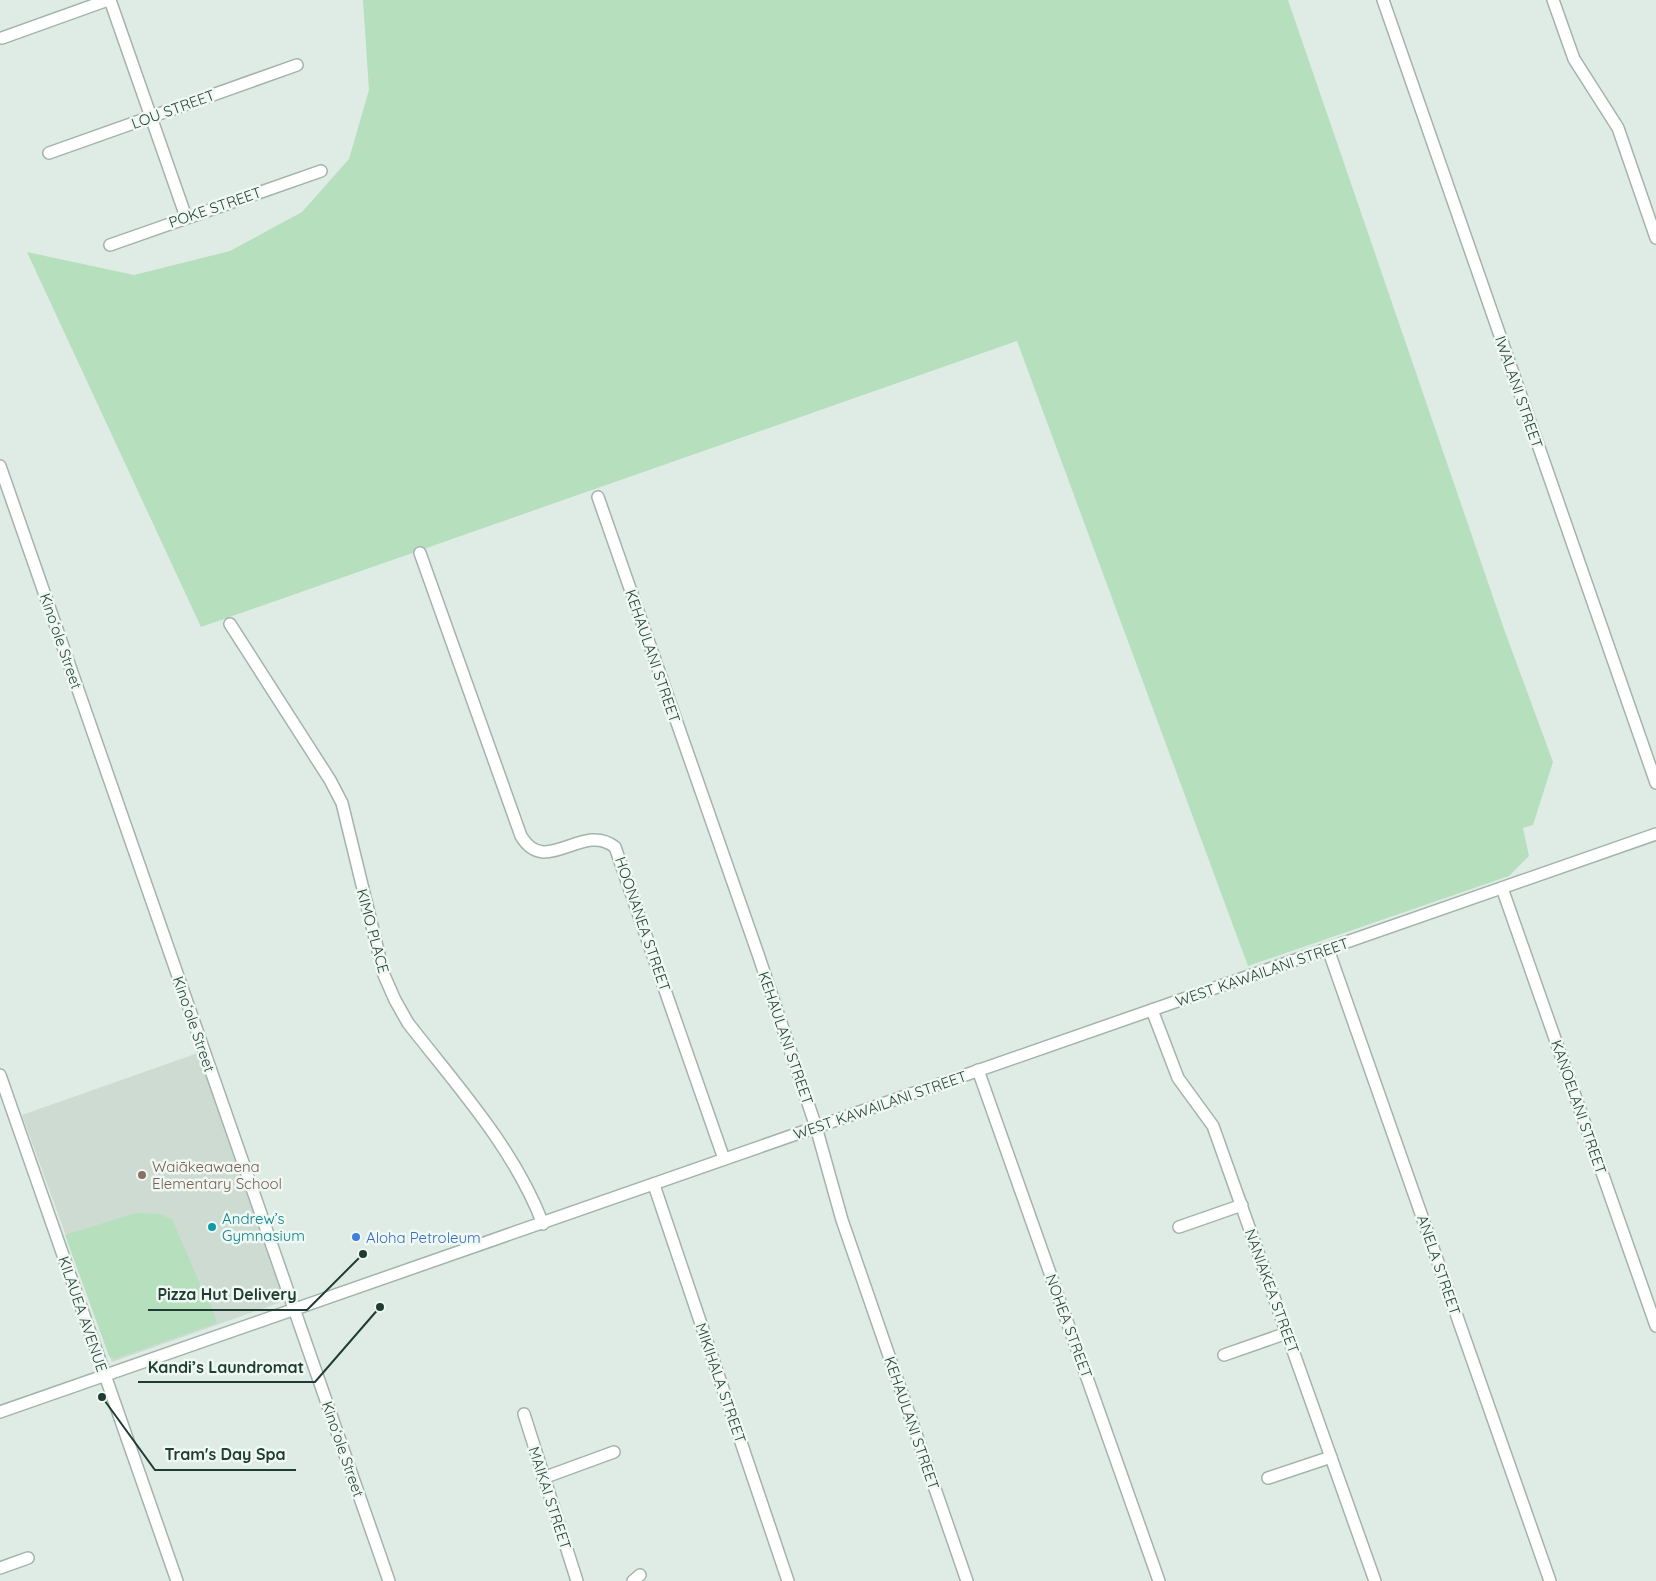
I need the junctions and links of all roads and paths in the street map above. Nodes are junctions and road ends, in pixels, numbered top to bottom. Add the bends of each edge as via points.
1 (109, 0) edge
2 (1383, 0) edge
3 (1553, 0) edge
4 (2, 38) dead end
5 (297, 65) dead end
6 (151, 118) junction
7 (49, 153) dead end
8 (321, 171) dead end
9 (186, 217) junction
10 (1656, 238) edge
11 (110, 245) dead end
12 (0, 466) edge
13 (598, 497) dead end
14 (420, 553) dead end
15 (230, 624) dead end
16 (1656, 783) edge
17 (1656, 834) edge
18 (1502, 888) junction
19 (1328, 949) junction
20 (1152, 1010) junction
21 (978, 1070) junction
22 (0, 1075) edge
23 (816, 1127) junction
24 (724, 1159) junction
25 (654, 1185) junction
26 (1242, 1206) junction
27 (543, 1224) junction
28 (1179, 1227) dead end
29 (293, 1310) junction
30 (1656, 1326) edge
31 (1287, 1333) junction
32 (1224, 1355) dead end
33 (104, 1376) junction
34 (0, 1412) edge
35 (524, 1414) dead end
36 (614, 1452) dead end
37 (1331, 1457) junction
38 (543, 1478) junction
39 (1268, 1478) dead end
40 (28, 1558) dead end
41 (0, 1568) edge
42 (177, 1581) edge
43 (389, 1581) edge
44 (576, 1581) edge
45 (788, 1581) edge
46 (968, 1581) edge
47 (1159, 1581) edge
48 (1375, 1581) edge
49 (1550, 1581) edge

1 - 4 street
1 - 6 street
2 - 16 street, IWALANI STREET
3 - 10 street via 1574,59 1618,128
5 - 6 street, LOU STREET
6 - 7 street, LOU STREET
6 - 9 street
8 - 9 street, POKE STREET
9 - 11 street, POKE STREET
12 - 29 street, Kinoʻole Street
13 - 23 street, KEHAULANI STREET
14 - 24 street, HOONANEA STREET via 527,846 535,852 546,852 599,839 616,847
15 - 27 street, KIMO PLACE via 342,802 379,958 395,1000 408,1022 516,1165
17 - 18 street, WEST KAWAILANI STREET
18 - 19 street, WEST KAWAILANI STREET
18 - 30 street, KANOELANI STREET
19 - 20 street, WEST KAWAILANI STREET
19 - 49 street, ANELA STREET
20 - 21 street, WEST KAWAILANI STREET
20 - 26 street, NANIAKEA STREET via 1178,1078 1213,1126
21 - 23 street, WEST KAWAILANI STREET
21 - 47 street, NOHEA STREET
22 - 33 street, KILAUEA AVENUE
23 - 24 street, WEST KAWAILANI STREET
23 - 46 street, KEHAULANI STREET via 842,1220
24 - 25 street, WEST KAWAILANI STREET
25 - 27 street, WEST KAWAILANI STREET
25 - 45 street, MIKIHALA STREET
26 - 28 street
26 - 31 street, NANIAKEA STREET
27 - 29 street, WEST KAWAILANI STREET
29 - 33 street, WEST KAWAILANI STREET
29 - 43 street, Kinoʻole Street
31 - 32 street
31 - 37 street, NANIAKEA STREET
33 - 34 street, WEST KAWAILANI STREET
33 - 42 street, KILAUEA AVENUE
35 - 38 street, MAIKAI STREET
36 - 38 street
37 - 39 street
37 - 48 street, NANIAKEA STREET
38 - 44 street, MAIKAI STREET
40 - 41 street

